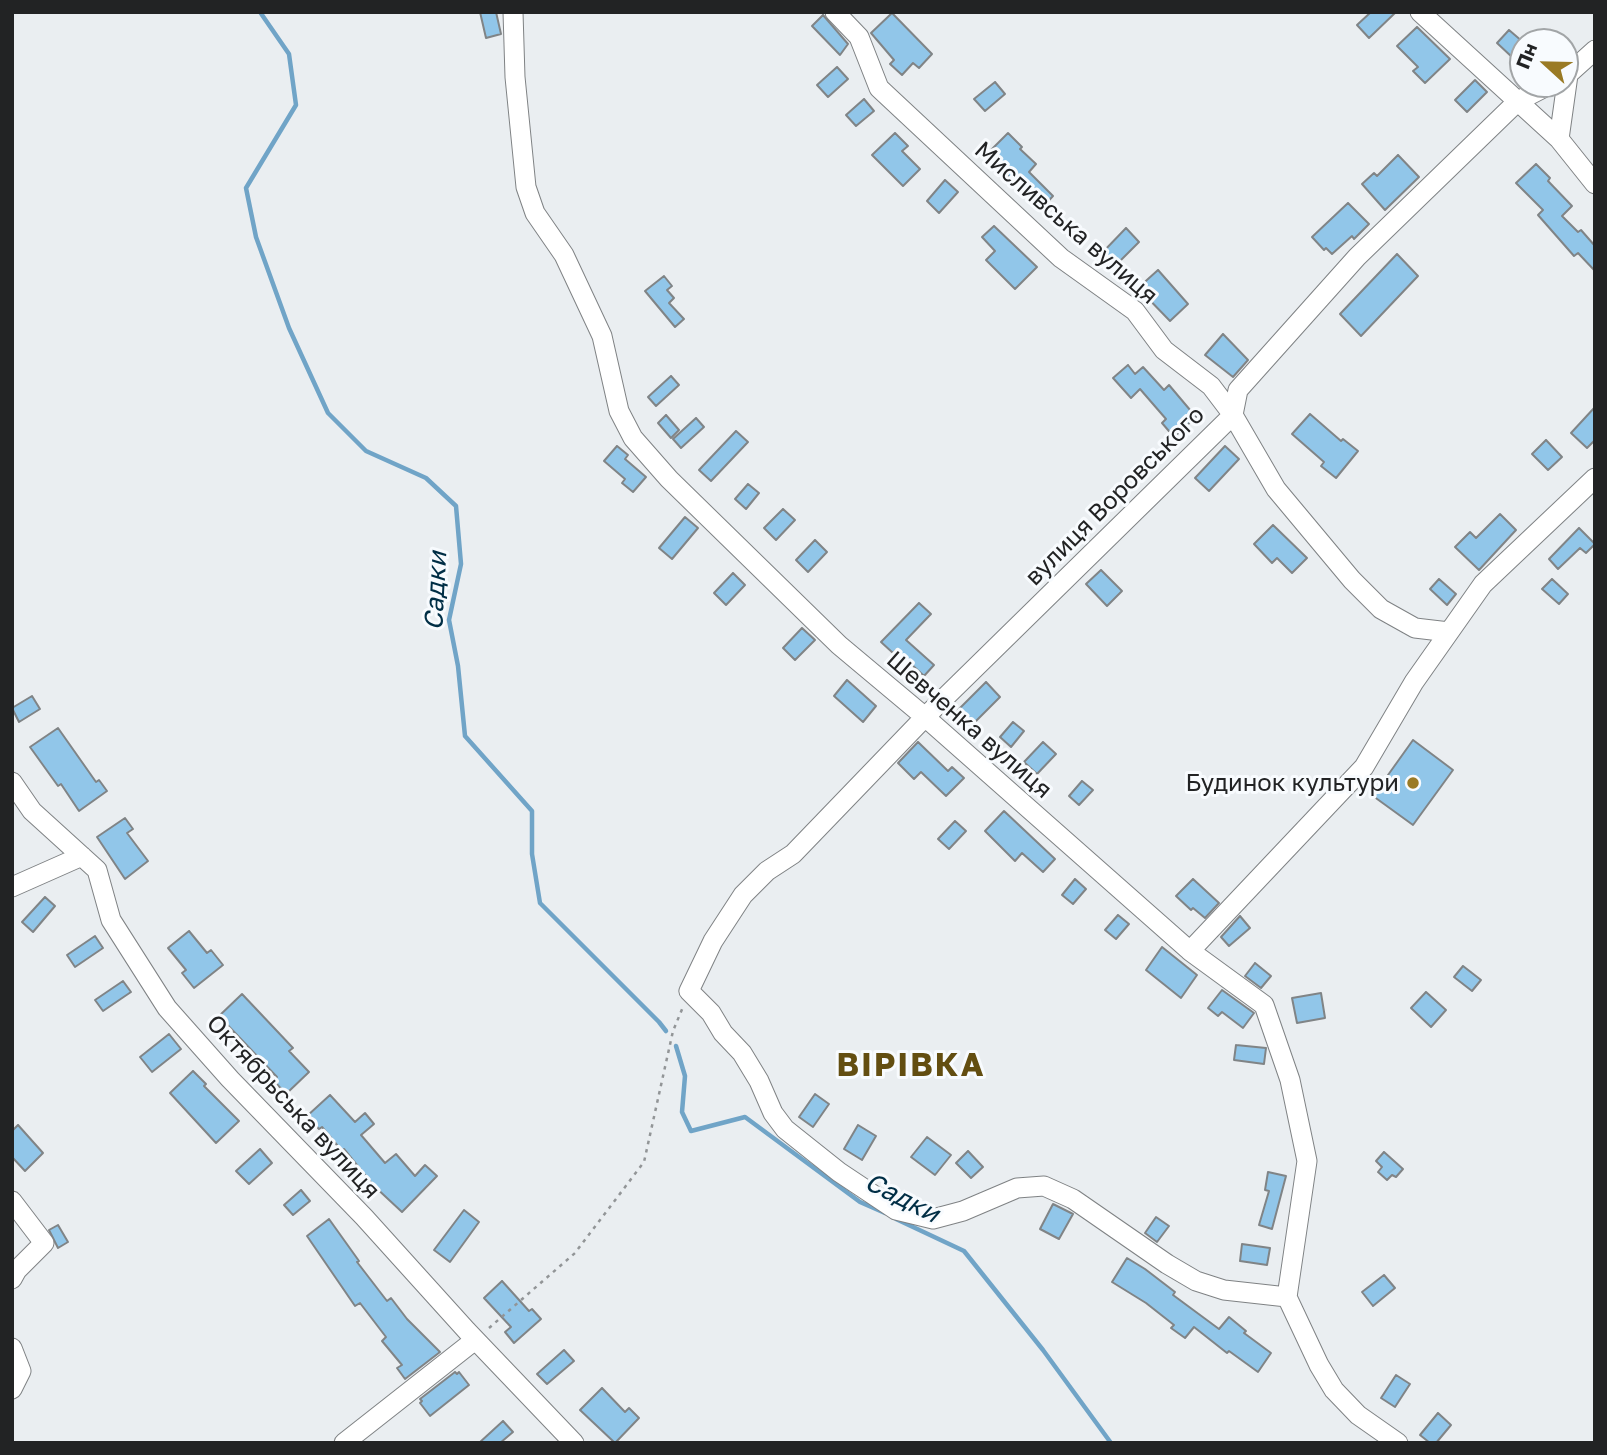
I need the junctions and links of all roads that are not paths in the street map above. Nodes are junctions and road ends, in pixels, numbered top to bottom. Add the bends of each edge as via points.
1 (513, 12) edge
2 (835, 12) edge
3 (1420, 12) edge
4 (1595, 50) edge
5 (1579, 64) edge
6 (1524, 98) edge
7 (1560, 98) edge
8 (1518, 101) junction
9 (1559, 139) junction
10 (1595, 184) edge
11 (1211, 386) junction
12 (1238, 390) junction
13 (1233, 415) junction
14 (1595, 478) edge
15 (1449, 632) junction
16 (925, 717) junction
17 (12, 782) edge
18 (82, 856) junction
19 (12, 887) edge
20 (1191, 951) junction
21 (12, 1201) edge
22 (12, 1279) edge
23 (1287, 1297) junction
24 (475, 1339) junction
25 (12, 1348) edge
26 (12, 1389) edge
27 (344, 1443) edge
28 (574, 1443) edge
29 (1398, 1443) edge

1 - 16 street, Шевченка вулиця via 526,187 535,213 564,255 602,336 619,411 633,438 668,479 839,645
2 - 11 street, Мисливська вулиця via 859,37 879,89 1061,258 1135,311 1164,350
3 - 8 street
4 - 5 street
6 - 8 street
7 - 9 street
8 - 9 street
8 - 12 street via 1357,257
9 - 10 street
11 - 12 street
11 - 13 street, Мисливська вулиця
12 - 13 street, вулиця Воровського
13 - 15 street, Мисливська вулиця via 1276,489 1352,580 1381,609 1415,628
13 - 16 street, вулиця Воровського
14 - 15 street via 1483,584
15 - 20 street via 1364,767
16 - 20 street, Шевченка вулиця
16 - 23 street, вулиця Воровського via 793,854 743,895 713,941 689,991 742,1053 785,1129 896,1209 933,1219 1017,1188 1044,1186 1073,1199 1196,1281 1224,1290
17 - 18 street, Октябрьська вулиця via 32,811
18 - 19 street
18 - 24 street, Октябрьська вулиця via 97,870 111,920 167,1008
20 - 23 street, Шевченка вулиця via 1264,1005 1290,1080 1307,1161
21 - 22 street via 44,1243
23 - 29 street via 1334,1390 1358,1415
24 - 27 street
24 - 28 street, Октябрьська вулиця
25 - 26 street via 21,1371

